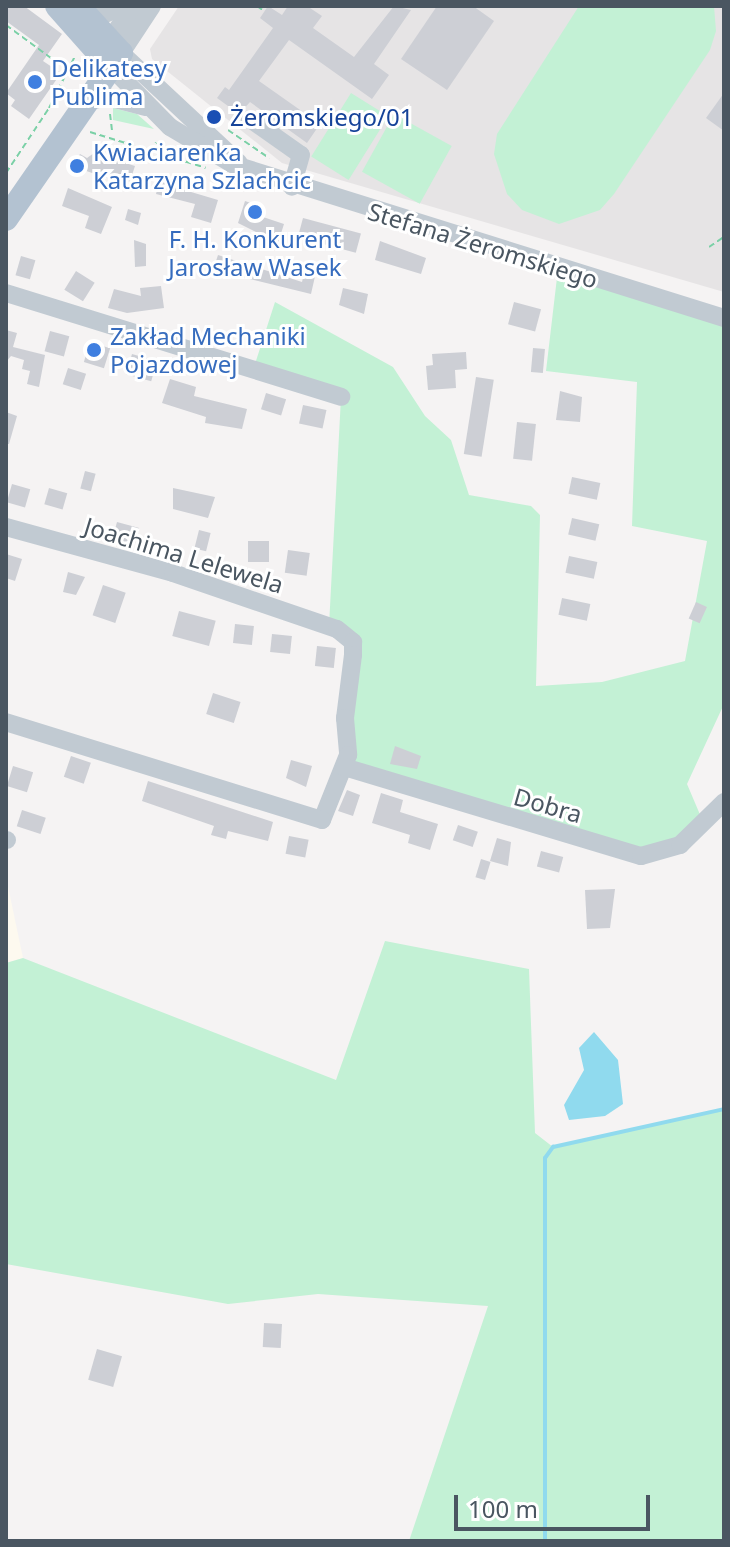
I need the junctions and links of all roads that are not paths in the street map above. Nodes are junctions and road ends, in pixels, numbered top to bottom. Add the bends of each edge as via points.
1 (124, 6) edge
2 (133, 6) edge
3 (152, 6) edge
4 (72, 7) edge
5 (111, 54) junction
6 (98, 103) junction
7 (148, 109) junction
8 (250, 119) dead end
9 (243, 169) junction
10 (292, 187) junction
11 (6, 201) edge
12 (6, 219) edge
13 (6, 293) edge
14 (724, 318) edge
15 (341, 397) dead end
16 (6, 527) edge
17 (6, 722) edge
18 (344, 767) junction
19 (724, 802) edge

1 - 4 street via 105,14
2 - 5 street
3 - 5 street
4 - 5 main road
5 - 6 main road
5 - 7 street, Stefana Żeromskiego
5 - 9 street, Stefana Żeromskiego
5 - 11 main road
6 - 7 street, Stefana Żeromskiego via 129,99
6 - 12 main road
7 - 9 street, Stefana Żeromskiego via 213,156
8 - 10 street via 301,155
9 - 10 street, Stefana Żeromskiego
10 - 14 street, Stefana Żeromskiego
13 - 15 street
16 - 18 street, Joachima Lelewela via 173,573 347,633 353,655
17 - 18 street via 322,820
18 - 19 street, Dobra via 641,856 680,845

